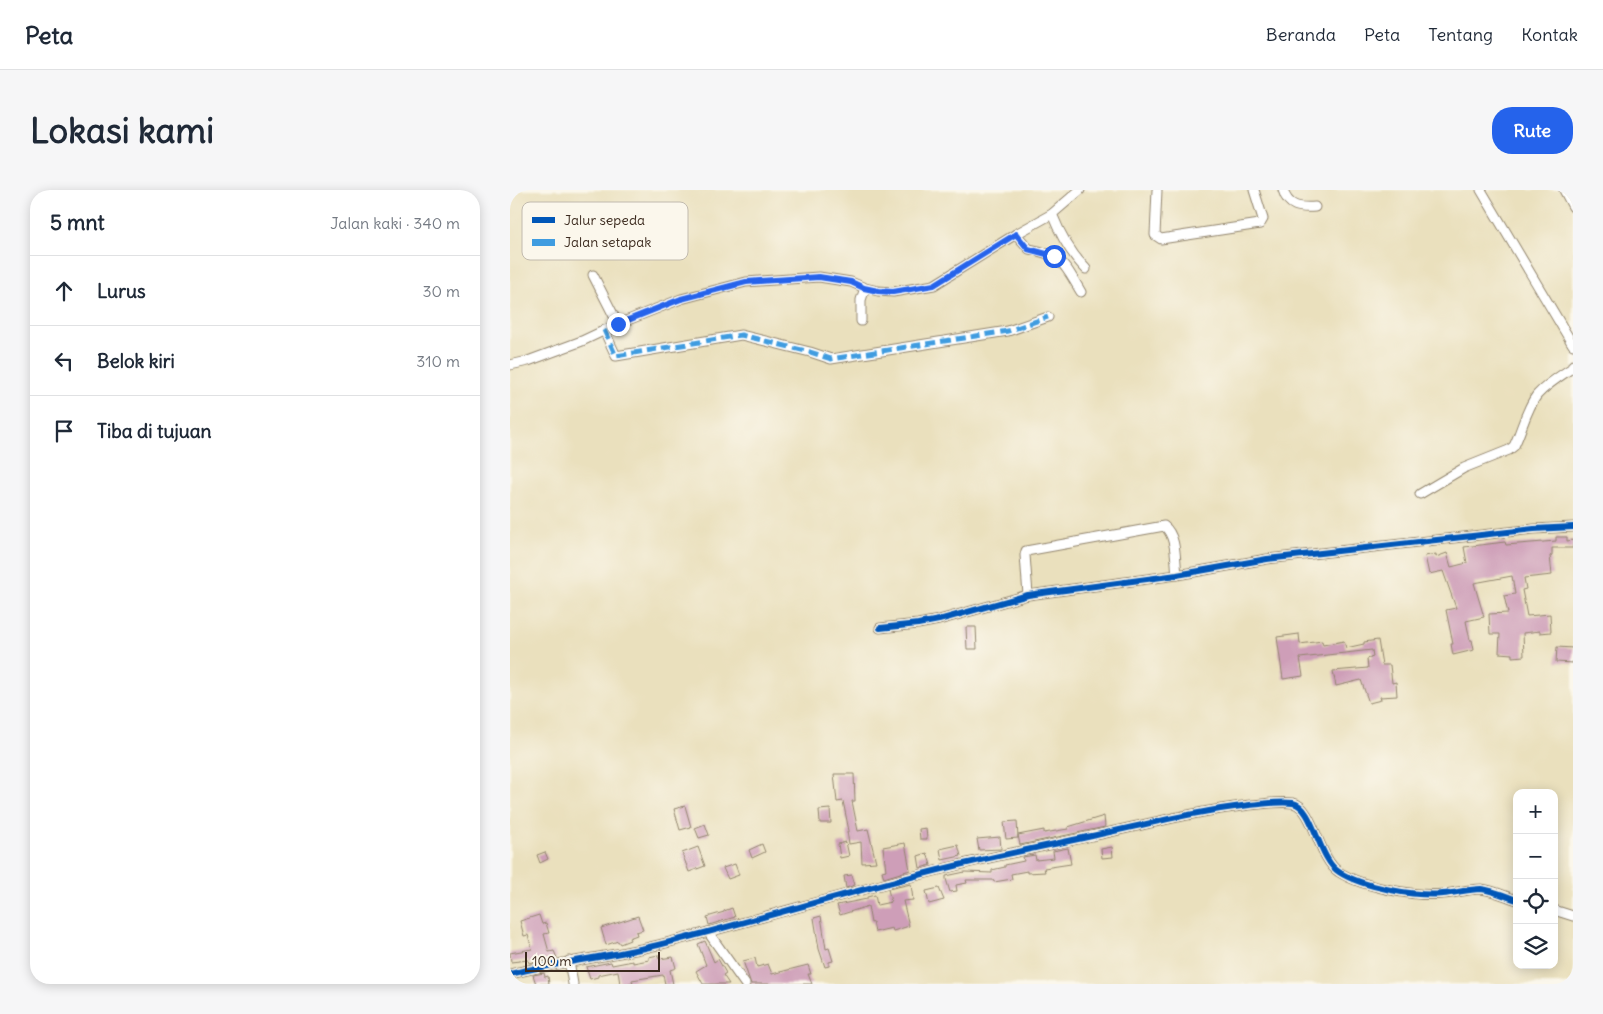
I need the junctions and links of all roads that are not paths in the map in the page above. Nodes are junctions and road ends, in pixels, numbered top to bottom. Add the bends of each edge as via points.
1 (1080, 190) edge
2 (1157, 190) edge
3 (1254, 190) edge
4 (1283, 190) edge
5 (1481, 190) edge
6 (1564, 190) edge
7 (1315, 207) dead end
8 (1573, 207) edge
9 (1052, 214) junction
10 (1016, 234) junction
11 (1086, 269) dead end
12 (593, 275) dead end
13 (864, 288) junction
14 (1081, 292) dead end
15 (1048, 317) dead end
16 (861, 321) dead end
17 (618, 324) junction
18 (604, 330) junction
19 (1573, 345) edge
20 (510, 365) edge
21 (1573, 366) edge
22 (1420, 494) dead end
23 (1573, 527) edge
24 (1176, 575) junction
25 (1028, 595) junction
26 (880, 628) dead end
27 (1513, 899) edge
28 (1558, 911) edge
29 (1573, 916) edge
30 (708, 932) junction
31 (569, 961) junction
32 (510, 974) edge
33 (573, 984) edge
34 (745, 984) edge

1 - 9 street
2 - 3 street via 1155,235 1161,239 1260,224 1263,219
4 - 7 street via 1293,206
5 - 19 street
6 - 8 street
9 - 10 street
9 - 11 street via 1059,232
10 - 13 street via 934,285 893,292
10 - 14 street via 1028,249 1060,260
12 - 17 street
13 - 16 street
13 - 17 street via 851,282 819,277 746,282 681,299
15 - 18 street via 1008,330 831,359 741,335 616,356
17 - 18 street
18 - 20 street via 537,358
21 - 22 street via 1537,396 1514,446 1464,468
23 - 24 street via 1397,544
24 - 25 street
24 - 25 street via 1172,538 1164,526 1026,551
25 - 26 street via 939,620
27 - 30 street via 1485,890 1421,895 1354,880 1336,871 1322,852 1301,806 1280,802 1215,809 954,866
28 - 29 street
30 - 31 street via 654,946
30 - 34 street
31 - 32 street
31 - 33 street

